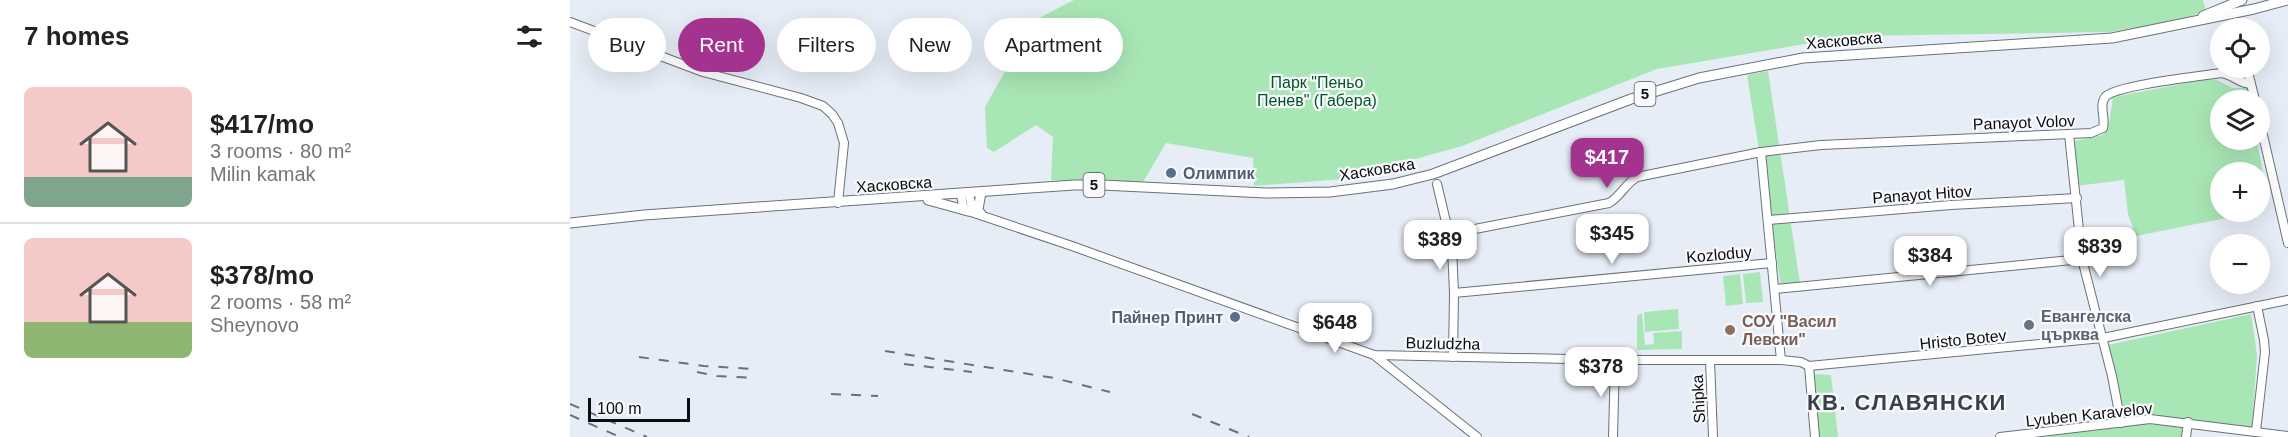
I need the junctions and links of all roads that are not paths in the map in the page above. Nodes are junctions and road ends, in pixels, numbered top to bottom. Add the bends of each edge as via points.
1 (2242, 0) edge
2 (2287, 0) edge
3 (570, 22) edge
4 (2170, 28) junction
5 (2250, 78) edge
6 (2251, 84) junction
7 (2252, 90) edge
8 (2069, 134) junction
9 (2266, 150) edge
10 (1761, 152) junction
11 (1437, 184) dead end
12 (981, 193) junction
13 (965, 194) junction
14 (910, 198) junction
15 (2077, 198) junction
16 (838, 203) junction
17 (977, 212) junction
18 (1769, 220) junction
19 (570, 223) edge
20 (1449, 234) junction
21 (2288, 243) edge
22 (2082, 259) junction
23 (1772, 263) junction
24 (1775, 289) junction
25 (1454, 293) junction
26 (2288, 300) edge
27 (2257, 306) junction
28 (2103, 338) junction
29 (1374, 355) junction
30 (1453, 357) junction
31 (1615, 360) junction
32 (1710, 360) junction
33 (1781, 360) junction
34 (1809, 366) junction
35 (2188, 422) junction
36 (2121, 423) junction
37 (2256, 431) junction
38 (2043, 435) edge
39 (2288, 436) edge
40 (1477, 437) edge
41 (1613, 437) edge
42 (1713, 437) edge
43 (1815, 437) edge
44 (2000, 437) edge
45 (2186, 437) edge

1 - 4 main road, Хасковска / 5
2 - 4 main road, Хасковска / 5
3 - 16 street via 703,72 823,106 838,123 844,143
4 - 12 main road, Хасковска / 5 via 2083,41 1803,58 1699,78 1441,171 1393,184 1330,192 1102,185
5 - 6 street
6 - 7 street
6 - 8 street, Panayot Volov via 2221,73 2115,92 2104,100 2103,128
8 - 10 street, Panayot Volov via 1872,142
8 - 15 street
9 - 21 street
10 - 18 street
10 - 20 street, Panayot Volov via 1637,177 1609,203
11 - 20 street
12 - 13 main road, Хасковска / 5
12 - 17 main road
13 - 14 main road, Хасковска / 5
13 - 17 street
14 - 16 main road, Хасковска / 5
14 - 17 main road
15 - 18 street, Panayot Hitov
15 - 22 street
16 - 19 main road, Хасковска / 5
17 - 29 street, Buzludzha
18 - 23 street
20 - 25 street
22 - 24 street
22 - 28 street
23 - 24 street
23 - 25 street, Kozloduy
24 - 33 street
25 - 30 street
26 - 27 street, Hristo Botev
27 - 28 street, Hristo Botev
27 - 37 street via 2265,352
28 - 34 street, Hristo Botev
28 - 36 street
29 - 30 street, Buzludzha
29 - 40 street
30 - 31 street, Buzludzha
31 - 32 street, Buzludzha
31 - 41 street
32 - 33 street, Hristo Botev
32 - 42 street, Shipka
33 - 34 street, Hristo Botev
34 - 43 street
35 - 36 street, Lyuben Karavelov via 2150,419
35 - 37 street, Lyuben Karavelov
35 - 45 street
36 - 38 street, Lyuben Karavelov
37 - 39 street, Lyuben Karavelov
38 - 44 street, Lyuben Karavelov

